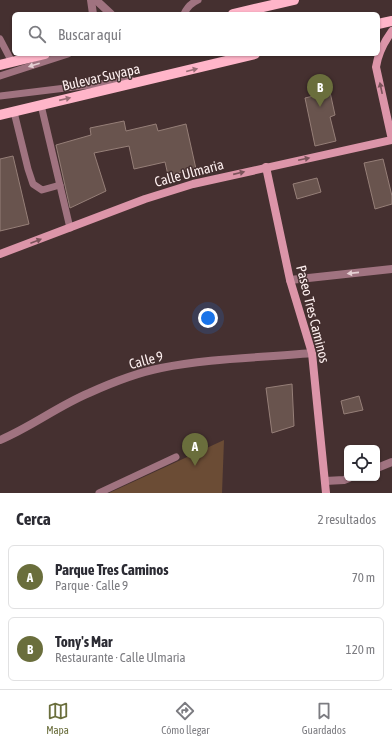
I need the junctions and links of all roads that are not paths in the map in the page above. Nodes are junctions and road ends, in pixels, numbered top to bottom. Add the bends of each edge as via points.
1 (91, 0) edge
2 (96, 0) edge
3 (198, 0) edge
4 (294, 0) edge
5 (94, 12) edge
6 (109, 12) edge
7 (185, 12) edge
8 (242, 12) edge
9 (392, 21) edge
10 (380, 24) edge
11 (392, 32) edge
12 (0, 39) edge
13 (380, 52) edge
14 (37, 56) edge
15 (62, 56) edge
16 (247, 56) edge
17 (378, 56) edge
18 (12, 62) junction
19 (0, 65) edge
20 (0, 76) edge
21 (167, 76) junction
22 (0, 96) edge
23 (41, 105) junction
24 (14, 112) junction
25 (0, 115) edge
26 (392, 140) edge
27 (266, 167) junction
28 (60, 185) junction
29 (70, 228) junction
30 (0, 254) edge
31 (392, 269) edge
32 (290, 280) junction
33 (312, 353) junction
34 (0, 440) edge
35 (176, 457) dead end
36 (392, 462) edge
37 (380, 467) edge
38 (344, 480) edge
39 (325, 482) junction
40 (99, 493) edge
41 (326, 493) edge

1 - 5 street
2 - 6 street
3 - 7 lane via 191,3
4 - 8 main road
9 - 10 main road
13 -> 11 street
12 - 18 lane
14 - 18 main road
15 -> 20 lane
21 -> 16 main road, Bulevar Suyapa
26 -> 17 street via 376,67
18 - 19 main road
21 - 22 lane
23 -> 21 main road, Bulevar Suyapa
23 - 24 main road, Bulevar Suyapa
23 - 28 lane
24 - 25 main road, Bulevar Suyapa
24 - 28 lane via 33,184 42,190
27 -> 26 street, Calle Ulmaria
29 -> 27 street, Calle Ulmaria via 172,190
27 - 32 street, Paseo Tres Caminos
28 - 29 lane
30 -> 29 street, Calle Ulmaria
31 -> 32 street
32 - 33 street, Paseo Tres Caminos
33 - 34 street, Calle 9 via 200,362 160,368 89,392
33 - 39 street, Paseo Tres Caminos
35 - 40 lane
36 - 37 street
38 - 39 street
39 - 41 street, Paseo Tres Caminos

